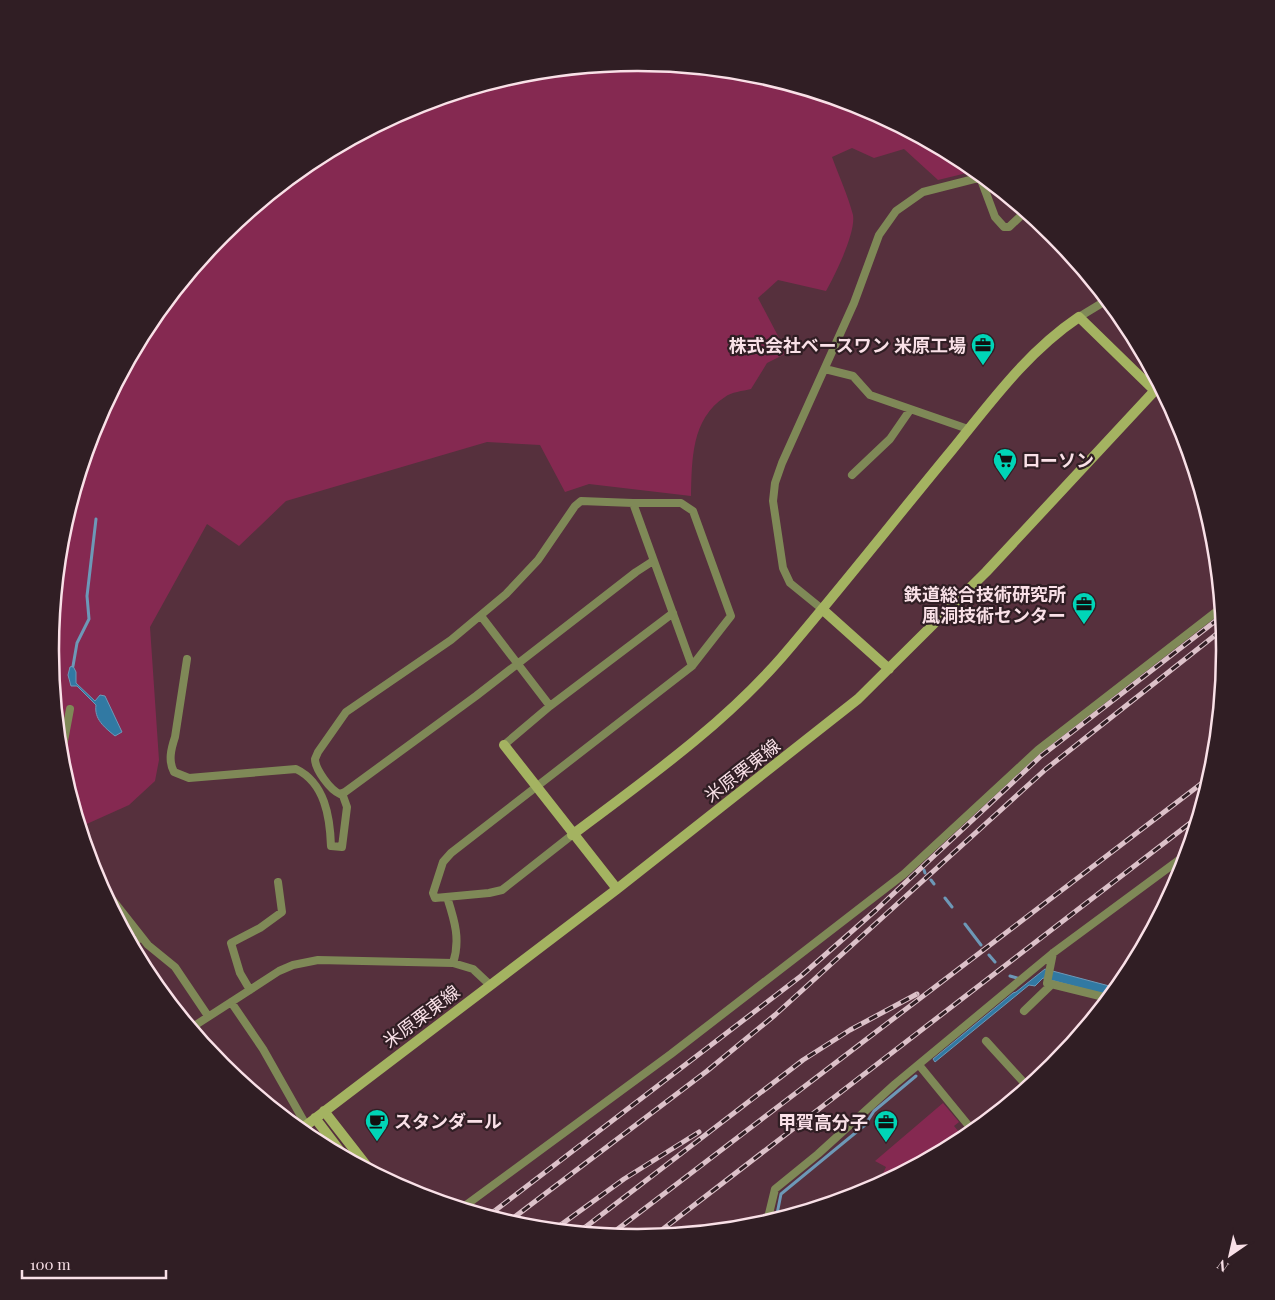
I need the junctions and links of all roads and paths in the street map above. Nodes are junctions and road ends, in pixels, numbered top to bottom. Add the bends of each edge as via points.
1 (973, 179) edge
2 (985, 187) edge
3 (1020, 216) edge
4 (1101, 304) edge
5 (1079, 317) junction
6 (825, 369) junction
7 (1150, 382) edge
8 (1155, 390) edge
9 (910, 410) junction
10 (968, 429) junction
11 (852, 475) dead end
12 (633, 502) junction
13 (653, 562) junction
14 (822, 609) junction
15 (673, 613) junction
16 (1215, 613) edge
17 (481, 616) junction
18 (187, 659) dead end
19 (516, 664) junction
20 (692, 666) junction
21 (889, 670) junction
22 (550, 706) junction
23 (70, 709) dead end
24 (65, 733) edge
25 (504, 745) joint
26 (536, 787) junction
27 (342, 793) junction
28 (572, 835) junction
29 (1175, 863) edge
30 (278, 882) dead end
31 (617, 890) junction
32 (447, 897) junction
33 (120, 910) edge
34 (141, 937) junction
35 (137, 940) edge
36 (1053, 953) junction
37 (453, 963) junction
38 (1049, 983) junction
39 (489, 984) junction
40 (250, 990) junction
41 (1101, 996) edge
42 (231, 1002) junction
43 (1024, 1011) dead end
44 (208, 1016) junction
45 (196, 1024) edge
46 (986, 1040) dead end
47 (919, 1064) junction
48 (1023, 1081) edge
49 (324, 1111) junction
50 (314, 1118) junction
51 (299, 1119) edge
52 (306, 1124) edge
53 (968, 1125) edge
54 (332, 1141) edge
55 (360, 1157) edge
56 (468, 1203) edge
57 (769, 1213) edge

1 - 6 street via 923,192 896,211 878,235 854,303
2 - 3 street via 995,217 1004,228
4 - 5 street
5 - 7 main road
5 - 10 main road via 1033,354
6 - 9 street via 853,376 870,395
6 - 14 street via 782,463 773,501 782,568 790,582
8 - 21 main road, 米原栗東線 via 986,572
9 - 10 street
9 - 11 street via 890,439
10 - 14 main road
12 - 13 street
12 - 17 street via 581,502 572,509 538,560
12 - 20 street via 681,503 693,512 730,616
13 - 15 street
13 - 19 street
14 - 21 main road
14 - 28 main road via 780,659 714,724
15 - 20 street
15 - 22 street
16 - 56 street via 1038,750 904,874
17 - 19 street
17 - 27 street via 341,718 318,752 315,762 335,792
18 - 27 street via 171,755 174,772 189,778 296,769 308,777 327,808 331,846 342,847 347,807
19 - 22 street
19 - 27 street
20 - 26 street
21 - 31 main road, 米原栗東線 via 858,699
22 - 25 street
23 - 24 street
25 - 26 main road
26 - 28 main road
26 - 32 street via 446,858 433,893 435,898
28 - 31 main road
28 - 32 street via 502,890
29 - 36 street
30 - 40 street via 282,912 260,928 231,942 240,972
31 - 39 main road, 米原栗東線
32 - 37 street via 457,935
33 - 34 street
34 - 35 street
34 - 44 street via 174,967
36 - 38 street
36 - 47 street
37 - 39 street via 473,969
37 - 40 street via 318,960 279,971
38 - 41 street
38 - 43 street
39 - 49 main road, 米原栗東線
40 - 42 street
42 - 44 street
42 - 51 street via 263,1049
44 - 45 street
46 - 48 street
47 - 53 street
47 - 57 street via 775,1189
49 - 50 main road, 米原栗東線
49 - 55 main road
50 - 52 main road, 米原栗東線
50 - 54 main road

